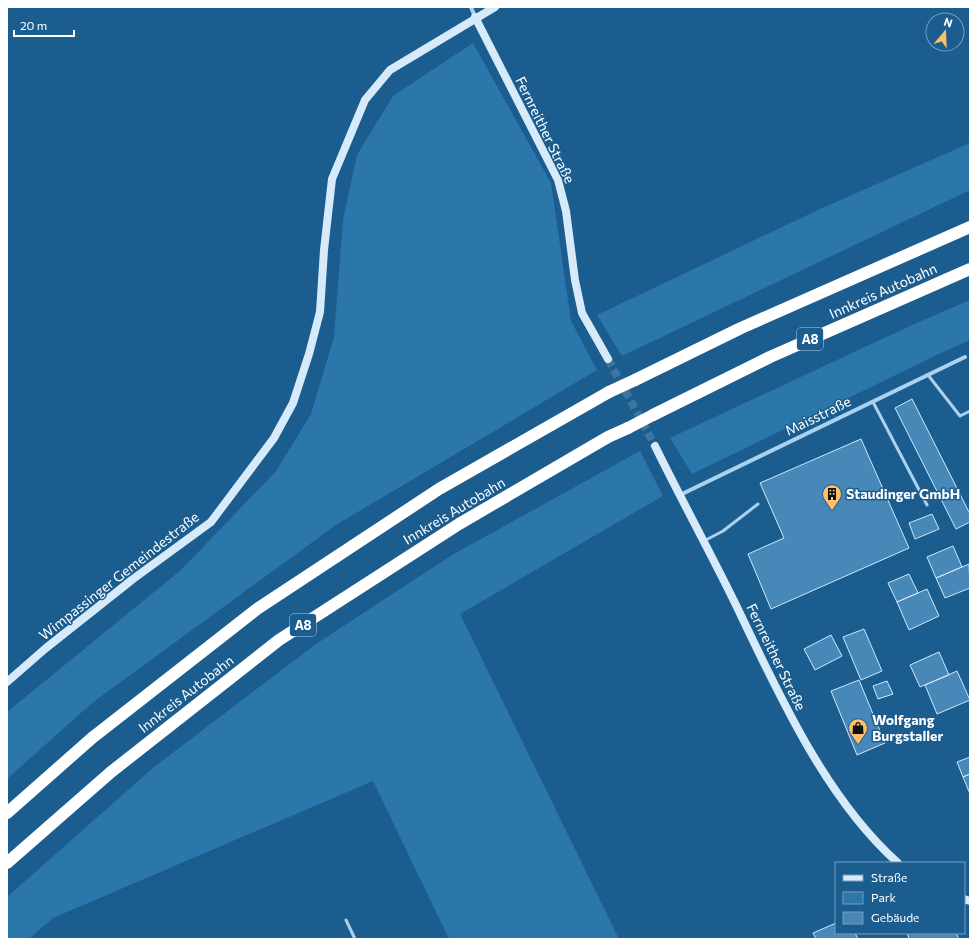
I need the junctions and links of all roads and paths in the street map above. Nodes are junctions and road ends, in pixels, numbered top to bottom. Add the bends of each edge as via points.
1 (471, 7) edge
2 (495, 7) edge
3 (475, 17) junction
4 (970, 227) edge
5 (970, 269) edge
6 (965, 357) dead end
7 (608, 359) tunnel mouth
8 (928, 376) junction
9 (873, 402) junction
10 (970, 411) edge
11 (655, 446) tunnel mouth
12 (680, 496) junction
13 (758, 504) dead end
14 (927, 505) dead end
15 (704, 541) junction
16 (7, 682) edge
17 (7, 813) edge
18 (897, 862) edge
19 (7, 863) edge
20 (346, 920) dead end
21 (355, 939) edge

1 - 3 street, Fernreither Straße
2 - 3 street, Wimpassinger Gemeindestraße
3 - 7 street, Fernreither Straße via 558,180 566,211 582,313
3 - 16 street, Wimpassinger Gemeindestraße via 390,70 365,100 332,179 320,312 309,354 293,403 274,438 211,522 133,579
4 - 17 highway, Innkreis Autobahn, bridge via 741,328 609,392 439,489 257,609 92,738
5 - 19 highway, Innkreis Autobahn / A8, bridge via 770,357 653,415 459,524 279,640 111,772
6 - 8 street, Maisstraße
8 - 9 street, Maisstraße
8 - 10 lane via 960,416
9 - 12 street, Maisstraße
9 - 14 lane
11 - 12 street, Fernreither Straße
12 - 15 street, Fernreither Straße
13 - 15 lane via 723,531
15 - 18 street, Fernreither Straße via 790,716 843,802 881,848
20 - 21 lane

